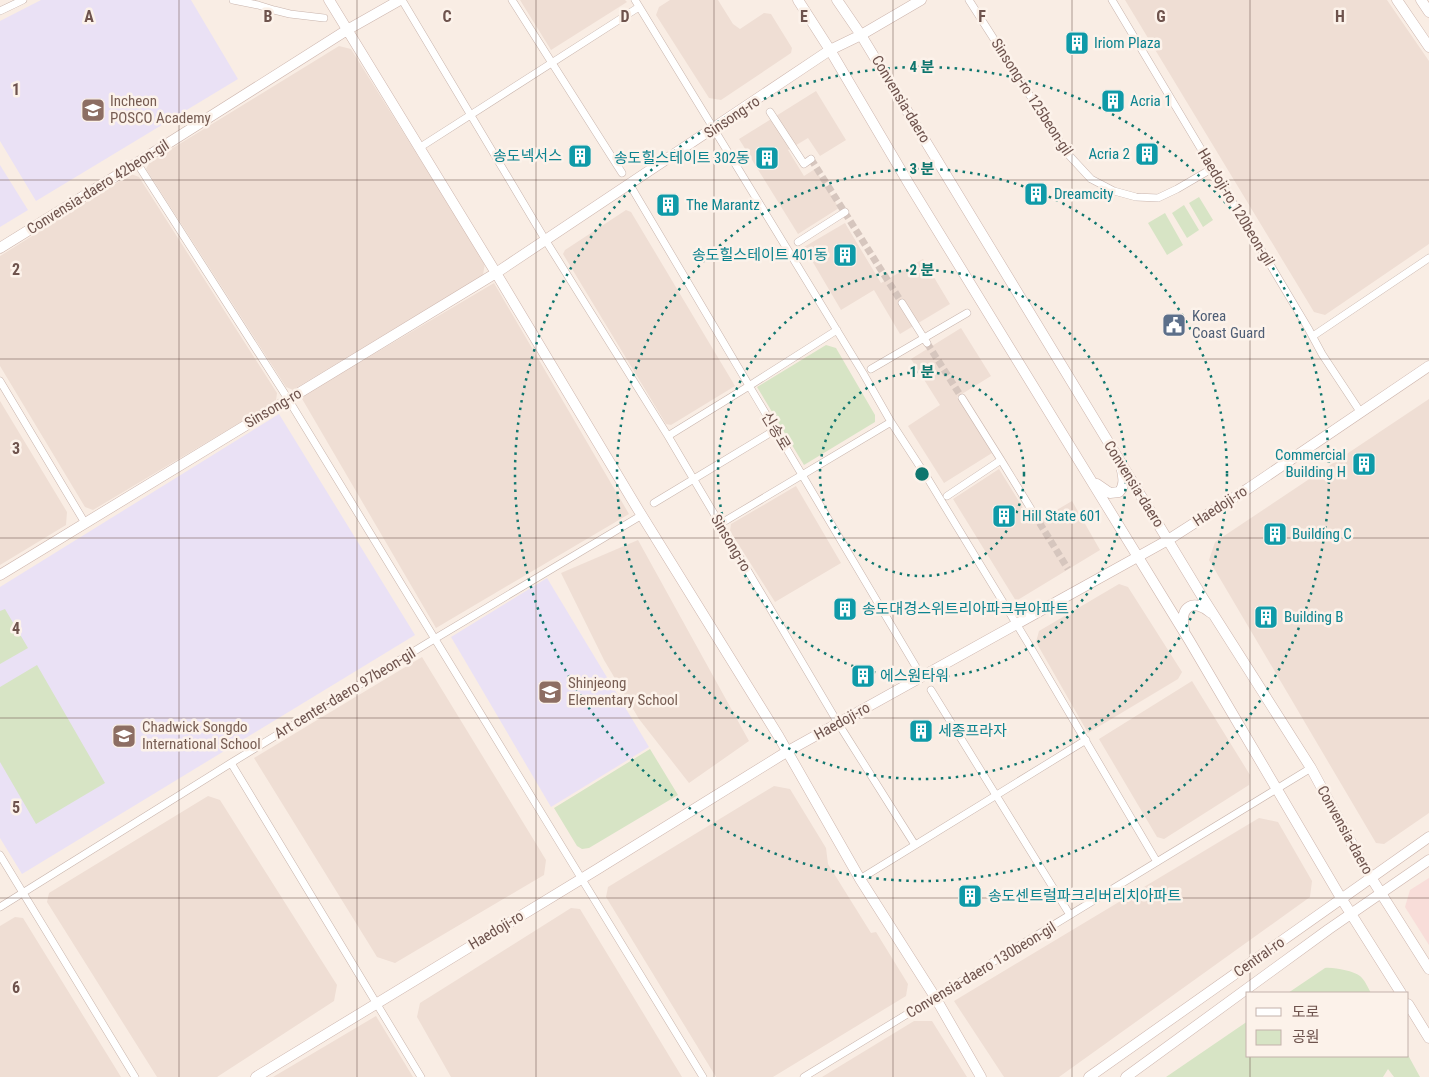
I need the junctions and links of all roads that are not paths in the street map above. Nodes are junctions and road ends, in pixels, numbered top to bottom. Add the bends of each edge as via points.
1 (22, 0) edge
2 (233, 0) edge
3 (329, 0) edge
4 (401, 0) edge
5 (512, 0) edge
6 (798, 0) edge
7 (837, 0) edge
8 (921, 0) edge
9 (969, 0) edge
10 (1112, 0) edge
11 (1397, 0) edge
12 (1421, 0) edge
13 (637, 3) edge
14 (0, 11) edge
15 (1429, 12) edge
16 (324, 18) dead end
17 (347, 30) junction
18 (861, 34) junction
19 (1429, 47) edge
20 (830, 50) junction
21 (552, 63) junction
22 (770, 112) dead end
23 (471, 116) junction
24 (714, 129) junction
25 (419, 148) junction
26 (812, 159) tunnel mouth
27 (137, 163) junction
28 (1213, 168) junction
29 (622, 174) dead end
30 (630, 185) junction
31 (845, 212) dead end
32 (546, 240) junction
33 (798, 242) dead end
34 (0, 248) edge
35 (1429, 258) edge
36 (496, 273) junction
37 (902, 303) tunnel mouth
38 (967, 313) dead end
39 (837, 330) junction
40 (1312, 336) junction
41 (927, 343) tunnel mouth
42 (1429, 366) edge
43 (871, 369) dead end
44 (0, 381) edge
45 (749, 386) junction
46 (962, 398) tunnel mouth
47 (288, 399) junction
48 (1361, 413) junction
49 (891, 422) junction
50 (775, 430) junction
51 (668, 436) junction
52 (1119, 458) junction
53 (1001, 460) junction
54 (1088, 474) junction
55 (802, 476) junction
56 (694, 479) junction
57 (947, 496) dead end
58 (654, 503) dead end
59 (1034, 514) tunnel mouth
60 (642, 515) junction
61 (85, 523) junction
62 (720, 524) junction
63 (1168, 540) junction
64 (1138, 557) junction
65 (0, 575) edge
66 (1217, 619) junction
67 (1016, 624) junction
68 (434, 639) junction
69 (1190, 640) junction
70 (922, 677) junction
71 (930, 690) dead end
72 (838, 723) junction
73 (1086, 740) junction
74 (788, 751) junction
75 (230, 763) junction
76 (1311, 768) junction
77 (1277, 789) junction
78 (996, 795) junction
79 (1429, 837) edge
80 (915, 845) junction
81 (0, 855) edge
82 (1429, 860) edge
83 (1158, 862) junction
84 (1371, 877) junction
85 (582, 878) junction
86 (860, 879) junction
87 (1381, 893) junction
88 (23, 894) junction
89 (1341, 898) junction
90 (0, 907) edge
91 (1351, 913) junction
92 (1070, 915) junction
93 (1429, 969) edge
94 (1400, 992) edge
95 (935, 997) junction
96 (376, 1004) junction
97 (1409, 1006) edge
98 (1429, 1038) edge
99 (135, 1077) edge
100 (256, 1077) edge
101 (421, 1077) edge
102 (703, 1077) edge
103 (804, 1077) edge
104 (981, 1077) edge
105 (1089, 1077) edge
106 (1126, 1077) edge

1 - 14 street
2 - 16 street via 290,14
3 - 17 street
4 - 17 street, Convensia-daero 42beon-gil
4 - 23 street
5 - 21 street
6 - 20 street
7 - 18 street, Convensia-daero
8 - 18 street, Sinsong-ro
9 - 28 street, Sinsong-ro 125beon-gil via 1066,152 1091,179 1114,192 1158,198
10 - 28 street, Haedoji-ro 120beon-gil
11 - 19 street
12 - 15 street
13 - 21 street
13 - 24 street
17 - 25 street
17 - 27 street, Convensia-daero 42beon-gil
18 - 20 street, Sinsong-ro
18 - 52 street, Convensia-daero
20 - 24 street, Sinsong-ro
20 - 54 street
21 - 23 street
21 - 29 street
22 - 26 street via 804,164
23 - 25 street
23 - 32 street
24 - 30 street, Sinsong-ro
24 - 39 street
25 - 36 street
27 - 34 street, Convensia-daero 42beon-gil
27 - 47 street
28 - 40 street, Haedoji-ro 120beon-gil
30 - 32 street, Sinsong-ro
30 - 45 street, 신송로
31 - 33 street
32 - 36 street, Sinsong-ro
32 - 51 street, Sinsong-ro
35 - 40 street
36 - 47 street, Sinsong-ro
36 - 60 street
37 - 41 street
38 - 43 street
39 - 45 street
39 - 49 street
40 - 48 street, Haedoji-ro 120beon-gil
42 - 48 street, Haedoji-ro
44 - 61 street
45 - 50 street, 신송로
45 - 51 street
46 - 53 street
47 - 61 street, Sinsong-ro
47 - 68 street
48 - 63 street, Haedoji-ro
49 - 55 street
49 - 67 street
50 - 55 street, 신송로
50 - 56 street
51 - 56 street, Sinsong-ro
52 - 54 street via 1123,485 1117,493 1102,489
52 - 63 street, Convensia-daero
53 - 57 street
53 - 59 street
54 - 64 street
55 - 62 street
55 - 70 street, 신송로
56 - 58 street
56 - 62 street, Sinsong-ro
60 - 68 street, Art center-daero 97beon-gil
60 - 74 street
61 - 65 street, Sinsong-ro
62 - 72 street, Sinsong-ro
63 - 64 street, Haedoji-ro
63 - 66 street, Convensia-daero
64 - 67 street, Haedoji-ro
64 - 69 street
66 - 69 street via 1204,607 1191,606 1187,609 1182,619
66 - 76 street, Convensia-daero
67 - 70 street, Haedoji-ro
67 - 73 street
68 - 75 street, Art center-daero 97beon-gil
68 - 85 street
69 - 77 street
70 - 72 street, Haedoji-ro
71 - 78 street
72 - 74 street, Haedoji-ro
72 - 80 street, Sinsong-ro
73 - 78 street
73 - 83 street
74 - 85 street, Haedoji-ro
74 - 86 street
75 - 88 street, Art center-daero 97beon-gil
75 - 96 street
76 - 77 street, Convensia-daero 130beon-gil
76 - 84 street, Convensia-daero
77 - 83 street, Convensia-daero 130beon-gil
77 - 89 street
78 - 80 street
78 - 92 street
79 - 84 street, Central-ro
80 - 86 street
81 - 88 street
82 - 87 street, Central-ro
83 - 92 street, Convensia-daero 130beon-gil
84 - 87 street, Convensia-daero
84 - 89 street, Central-ro
85 - 96 street, Haedoji-ro
85 - 102 street
86 - 95 street
87 - 91 street, Central-ro
87 - 93 street, Convensia-daero
88 - 90 street, Art center-daero 97beon-gil
88 - 99 street
89 - 91 street
89 - 105 street, Central-ro
91 - 94 street
91 - 106 street, Central-ro
92 - 95 street, Convensia-daero 130beon-gil
95 - 103 street, Convensia-daero 130beon-gil
95 - 104 street
96 - 100 street, Haedoji-ro
96 - 101 street
97 - 98 street

